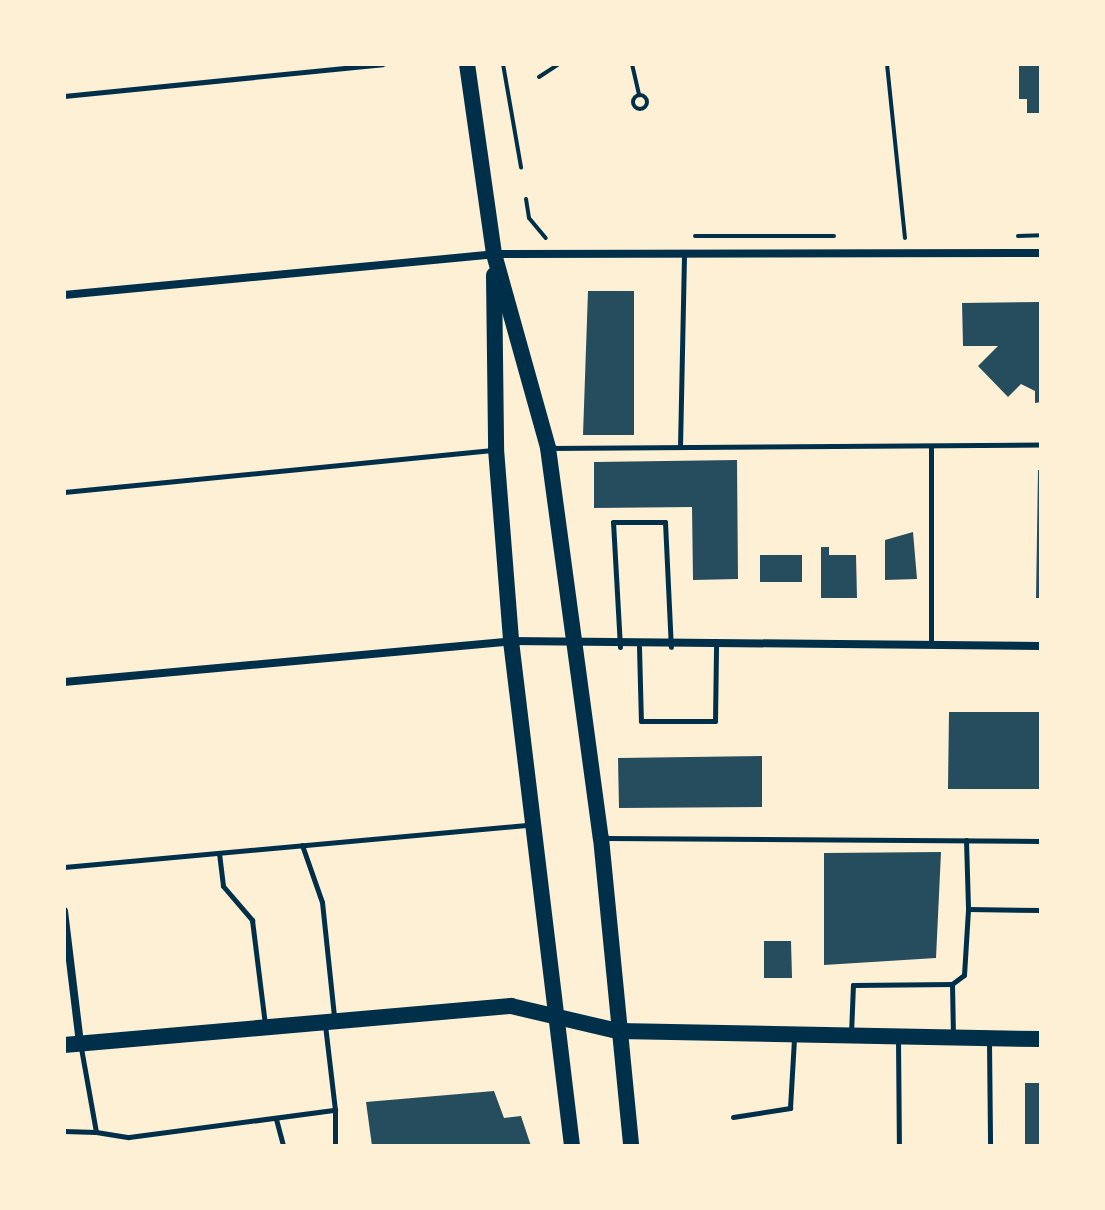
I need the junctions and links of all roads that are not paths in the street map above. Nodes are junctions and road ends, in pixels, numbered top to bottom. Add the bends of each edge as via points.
1 (382, 64) edge
2 (467, 64) edge
3 (64, 96) edge
4 (684, 253) junction
5 (1041, 253) edge
6 (494, 254) junction
7 (64, 295) edge
8 (1041, 445) edge
9 (931, 446) junction
10 (680, 447) junction
11 (548, 448) junction
12 (496, 449) junction
13 (64, 492) edge
14 (511, 641) junction
15 (931, 646) junction
16 (1041, 646) edge
17 (575, 647) junction
18 (620, 647) junction
19 (639, 647) junction
20 (671, 647) junction
21 (716, 647) junction
22 (64, 682) edge
23 (538, 824) junction
24 (601, 838) junction
25 (966, 840) junction
26 (1041, 841) edge
27 (302, 845) junction
28 (219, 853) junction
29 (64, 867) edge
30 (968, 909) junction
31 (1041, 910) edge
32 (64, 911) edge
33 (952, 984) junction
34 (559, 1017) junction
35 (329, 1018) junction
36 (265, 1025) junction
37 (618, 1031) junction
38 (793, 1033) junction
39 (851, 1034) junction
40 (898, 1034) junction
41 (953, 1036) junction
42 (989, 1037) junction
43 (1041, 1039) edge
44 (72, 1044) edge
45 (335, 1110) junction
46 (733, 1117) dead end
47 (276, 1119) junction
48 (64, 1131) edge
49 (96, 1132) junction
50 (283, 1146) edge
51 (335, 1146) edge
52 (572, 1146) edge
53 (631, 1146) edge
54 (899, 1146) edge
55 (990, 1146) edge

1 - 3 lane
2 - 6 main road
4 - 5 street
4 - 6 street
4 - 10 lane
6 - 7 street
6 - 11 main road
6 - 12 main road
8 - 9 lane
9 - 10 lane
9 - 15 lane
10 - 11 lane
11 - 17 main road
12 - 13 lane
12 - 14 main road
14 - 17 street
14 - 22 street
14 - 23 main road
15 - 16 street
15 - 21 street
17 - 18 street
17 - 24 main road
18 - 19 street
18 - 20 lane via 613,522 665,522
19 - 20 street
19 - 21 lane via 641,721 715,721
20 - 21 street
23 - 27 lane
23 - 34 main road
24 - 25 lane
24 - 37 main road
25 - 26 lane
25 - 30 lane
27 - 28 lane
27 - 35 lane via 322,902
28 - 29 lane
28 - 36 lane via 223,886 252,920
30 - 31 lane
30 - 33 lane via 964,975
32 - 44 street
33 - 39 lane via 853,985
33 - 41 lane
34 - 35 main road via 511,1006
34 - 37 main road
34 - 52 main road
35 - 36 main road
35 - 45 lane
36 - 44 main road
37 - 38 main road
37 - 53 main road
38 - 39 main road
38 - 46 lane via 790,1108
39 - 40 main road
40 - 41 main road
40 - 54 lane
41 - 42 main road
42 - 43 main road
42 - 55 lane
44 - 49 lane
45 - 47 lane
45 - 51 lane
47 - 49 lane via 129,1137
47 - 50 lane
48 - 49 lane

